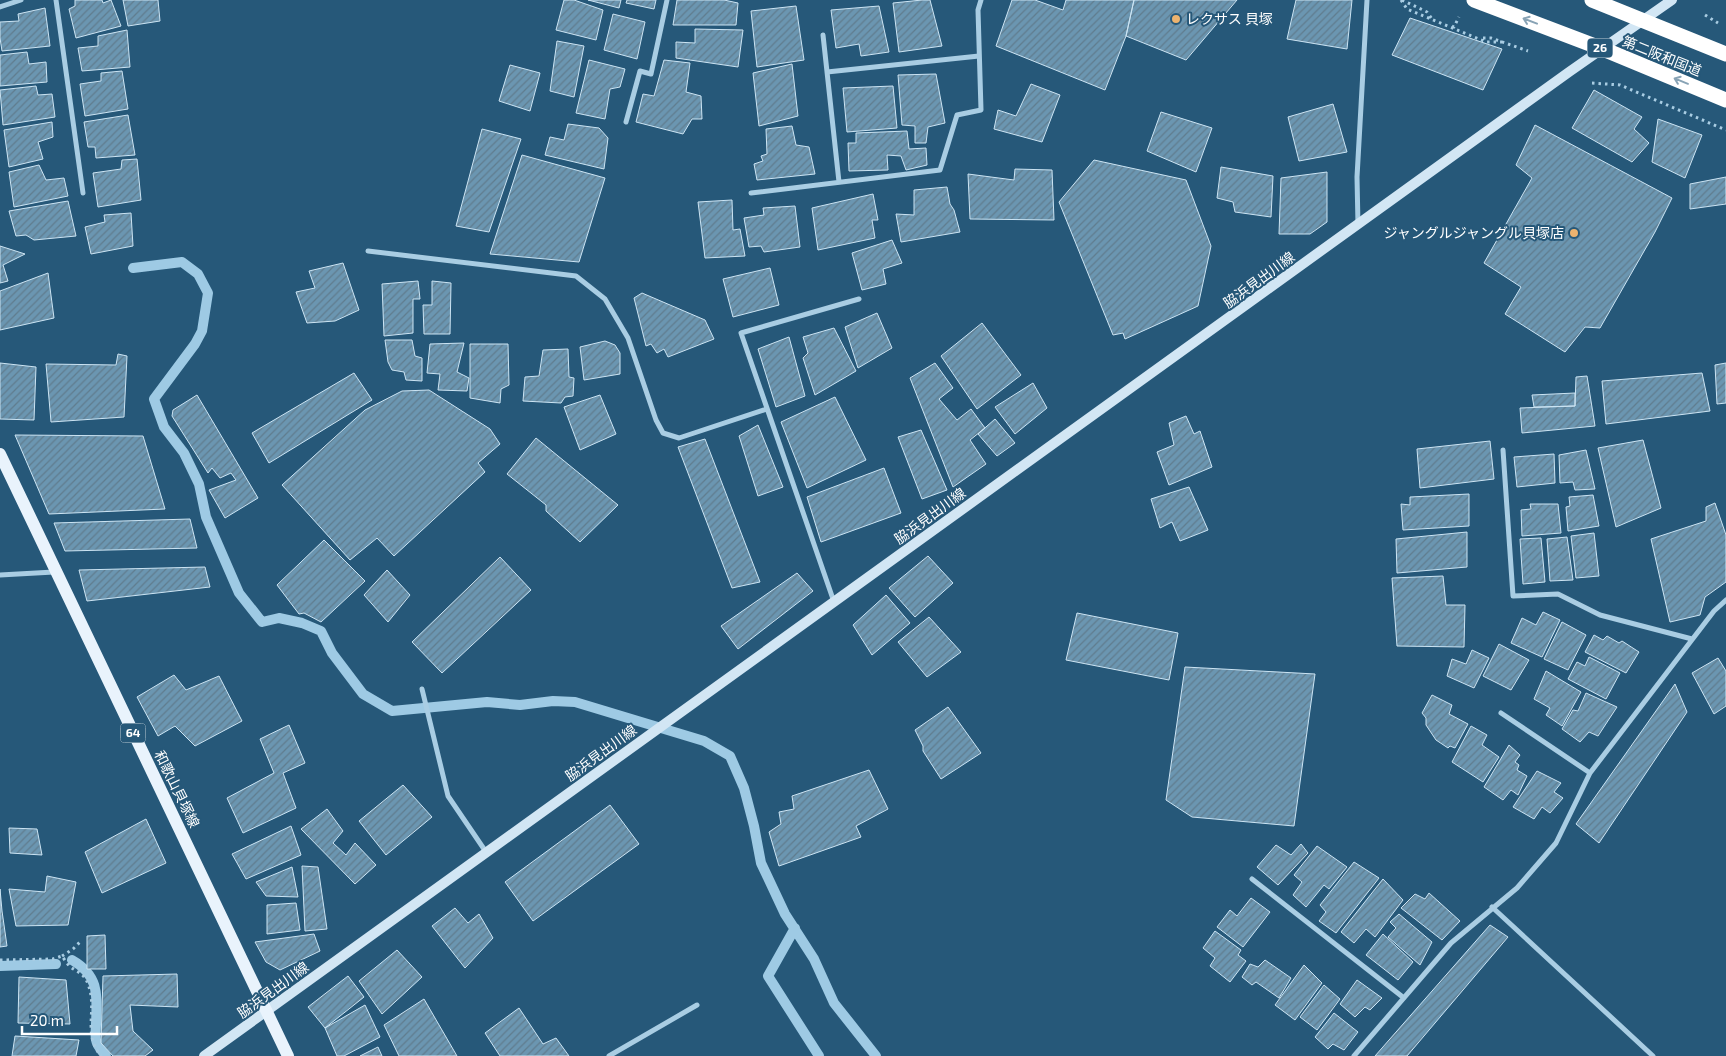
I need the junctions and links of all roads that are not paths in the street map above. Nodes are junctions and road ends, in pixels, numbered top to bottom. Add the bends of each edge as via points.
1 (21, 0) edge
2 (56, 0) edge
3 (667, 0) edge
4 (981, 0) edge
5 (1367, 0) edge
6 (1592, 0) edge
7 (1672, 0) edge
8 (1468, 4) edge
9 (0, 7) edge
10 (1644, 21) junction
11 (824, 35) dead end
12 (1603, 49) junction
13 (1726, 54) edge
14 (979, 56) junction
15 (827, 72) junction
16 (1726, 100) edge
17 (626, 122) dead end
18 (839, 182) junction
19 (83, 193) dead end
20 (751, 193) dead end
21 (1358, 226) junction
22 (368, 251) dead end
23 (859, 298) dead end
24 (767, 409) junction
25 (1503, 450) dead end
26 (0, 454) edge
27 (56, 572) junction
28 (0, 575) edge
29 (1726, 600) edge
30 (834, 602) junction
31 (1692, 639) junction
32 (422, 689) dead end
33 (1501, 713) dead end
34 (1590, 773) junction
35 (486, 853) junction
36 (1252, 879) dead end
37 (1492, 907) junction
38 (1404, 998) junction
39 (697, 1004) dead end
40 (266, 1011) junction
41 (204, 1056) edge
42 (288, 1056) edge
43 (609, 1056) edge
44 (1354, 1056) edge
45 (1653, 1056) edge

1 - 9 street
2 - 19 street
3 - 17 street via 652,74 640,71
4 - 14 street via 978,10
5 - 21 street via 1357,177
6 - 10 highway, 第二阪和国道
7 - 10 street, 脇浜見出川線
12 -> 8 highway, 第二阪和国道 / 26
10 - 12 street, 脇浜見出川線
10 - 13 highway, 第二阪和国道
11 - 15 street
16 -> 12 highway, 第二阪和国道 / 26
12 - 21 street, 脇浜見出川線
14 - 15 street
14 - 18 street via 981,110 957,115 940,170
15 - 18 street
18 - 20 street
21 - 30 street, 脇浜見出川線
22 - 24 street via 576,276 606,299 628,338 663,433 679,438
23 - 24 street via 741,333
24 - 30 street
25 - 31 street via 1513,596 1558,594 1600,615
26 - 27 main road, 和歌山貝塚線 / 64
27 - 28 street
27 - 40 main road, 和歌山貝塚線 / 64
29 - 31 street
30 - 35 street, 脇浜見出川線
31 - 34 street
32 - 35 street via 448,796
33 - 34 street
34 - 37 street via 1556,843 1516,888
35 - 40 street, 脇浜見出川線
36 - 38 street
37 - 38 street via 1451,943
37 - 45 street
38 - 44 street
39 - 43 street
40 - 41 street, 脇浜見出川線
40 - 42 main road, 和歌山貝塚線 / 64

